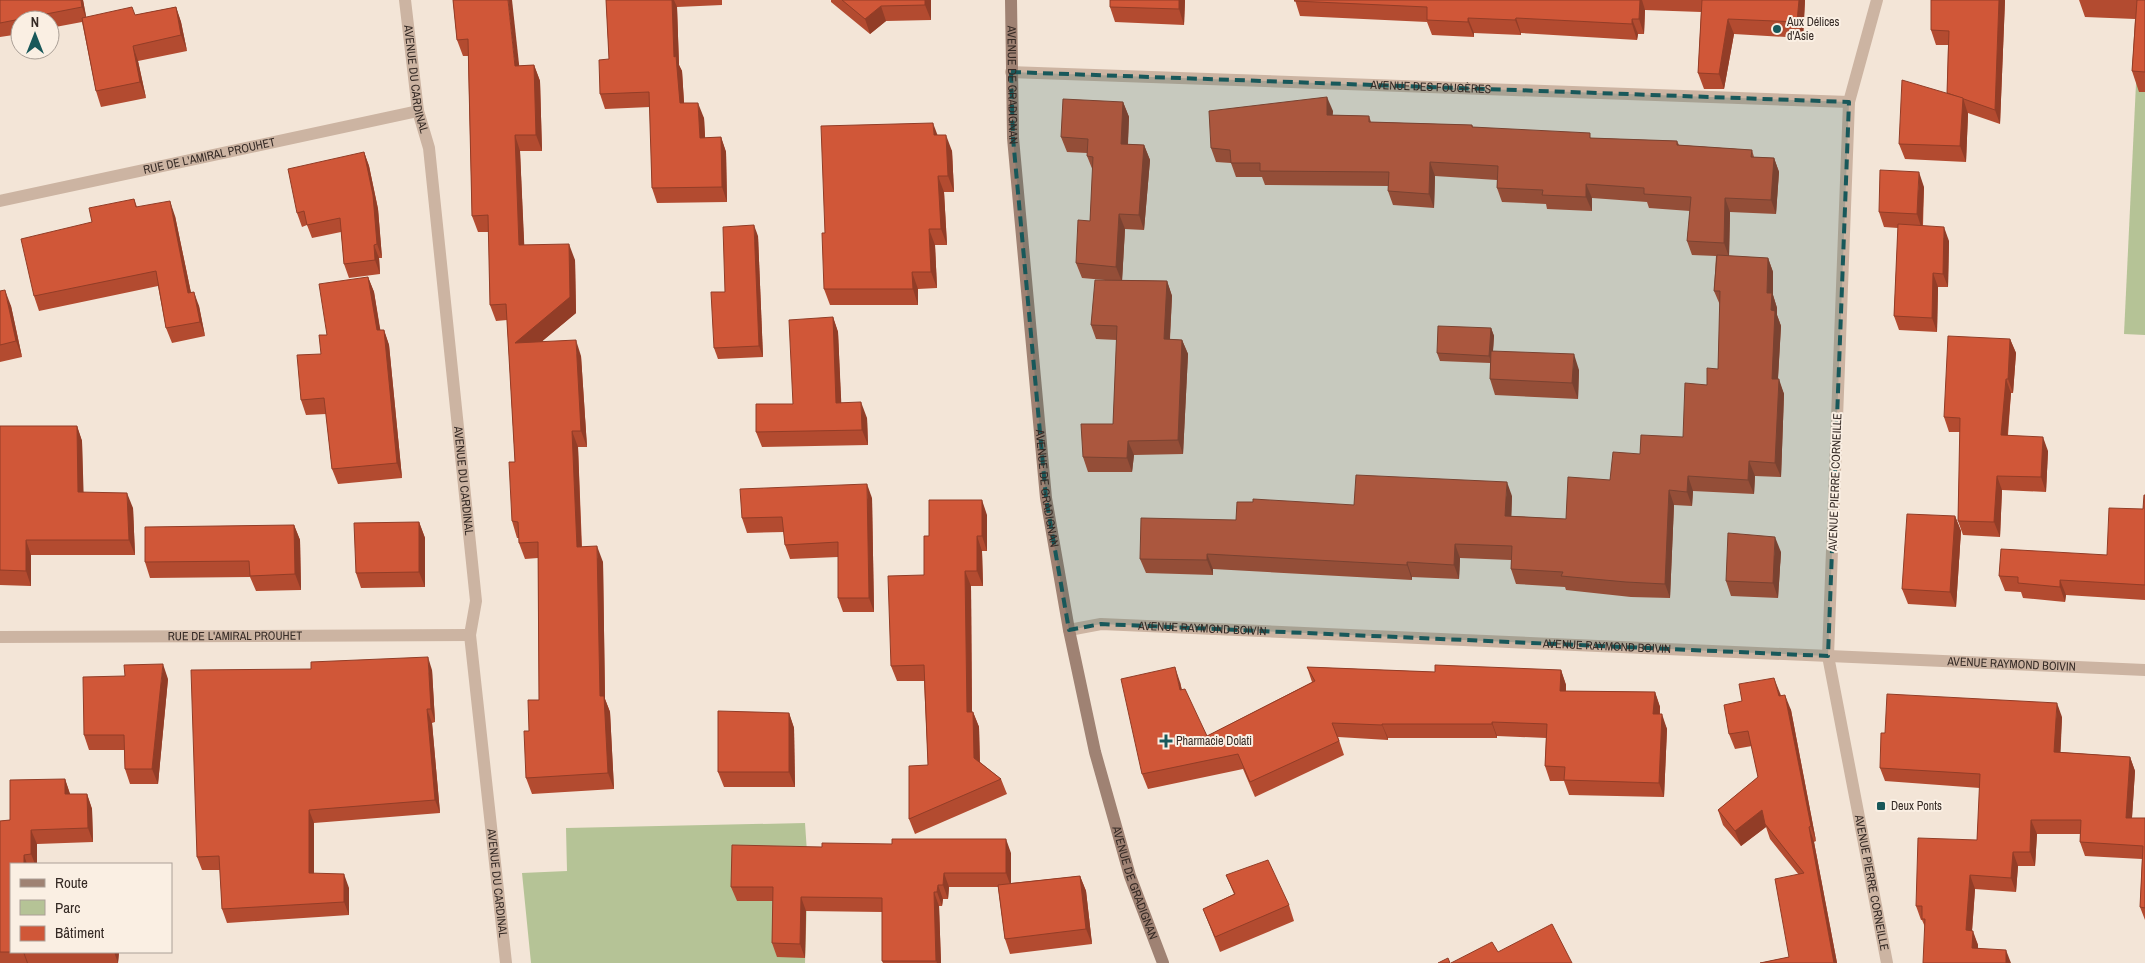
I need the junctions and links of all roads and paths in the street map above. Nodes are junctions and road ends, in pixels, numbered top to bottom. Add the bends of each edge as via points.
1 (405, 0) edge
2 (1012, 0) edge
3 (1877, 0) edge
4 (1011, 72) junction
5 (1849, 102) junction
6 (418, 111) junction
7 (0, 201) edge
8 (1069, 630) junction
9 (470, 636) junction
10 (0, 637) edge
11 (1828, 656) junction
12 (2145, 670) edge
13 (506, 963) edge
14 (1162, 963) edge
15 (1887, 963) edge

1 - 6 street, AVENUE DU CARDINAL
2 - 4 main road, AVENUE DE GRADIGNAN
3 - 5 street, AVENUE PIERRE CORNEILLE
4 - 5 street, AVENUE DES FOUGÈRES
4 - 8 main road, AVENUE DE GRADIGNAN via 1013,138 1046,498
5 - 11 street, AVENUE PIERRE CORNEILLE
6 - 7 street, RUE DE L'AMIRAL PROUHET
6 - 9 street, AVENUE DU CARDINAL via 429,148 476,601
8 - 11 street, AVENUE RAYMOND BOIVIN via 1101,624
8 - 14 main road, AVENUE DE GRADIGNAN via 1097,762 1130,876
9 - 10 street, RUE DE L'AMIRAL PROUHET
9 - 13 street, AVENUE DU CARDINAL
11 - 12 street, AVENUE RAYMOND BOIVIN
11 - 15 street, AVENUE PIERRE CORNEILLE

